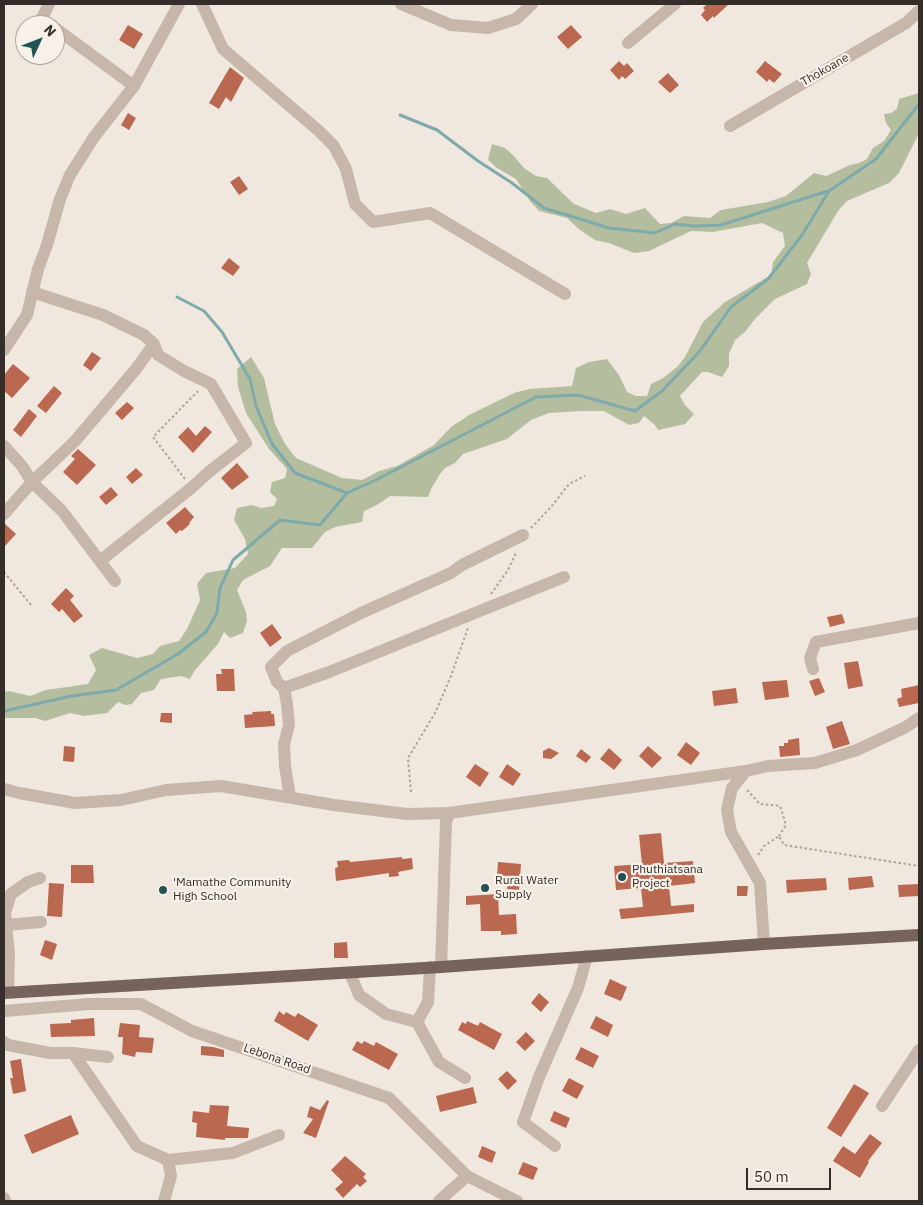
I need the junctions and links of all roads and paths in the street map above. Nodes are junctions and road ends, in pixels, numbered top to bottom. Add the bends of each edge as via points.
1 (179, 4) edge
2 (202, 4) edge
3 (401, 4) edge
4 (532, 4) edge
5 (675, 4) edge
6 (919, 12) edge
7 (65, 35) edge
8 (628, 44) dead end
9 (134, 86) junction
10 (730, 126) dead end
11 (32, 292) junction
12 (565, 294) dead end
13 (154, 344) junction
14 (4, 350) edge
15 (207, 382) junction
16 (4, 446) edge
17 (585, 476) dead end
18 (32, 482) junction
19 (192, 488) junction
20 (4, 514) edge
21 (524, 535) junction
22 (100, 561) junction
23 (4, 572) edge
24 (564, 577) dead end
25 (115, 581) dead end
26 (31, 605) dead end
27 (478, 612) junction
28 (919, 623) edge
29 (814, 669) dead end
30 (284, 688) junction
31 (919, 718) edge
32 (743, 775) junction
33 (4, 789) edge
34 (411, 792) dead end
35 (290, 797) junction
36 (449, 813) junction
37 (779, 836) junction
38 (919, 866) edge
39 (752, 869) junction
40 (40, 878) dead end
41 (41, 922) dead end
42 (6, 925) junction
43 (919, 935) edge
44 (764, 944) junction
45 (587, 956) junction
46 (6, 967) edge
47 (436, 968) junction
48 (350, 972) junction
49 (6, 992) edge
50 (4, 1011) edge
51 (417, 1022) junction
52 (6, 1043) edge
53 (919, 1050) edge
54 (73, 1053) junction
55 (108, 1057) dead end
56 (465, 1078) dead end
57 (882, 1106) dead end
58 (279, 1135) dead end
59 (555, 1146) dead end
60 (168, 1160) junction
61 (467, 1176) junction
62 (164, 1201) edge
63 (439, 1201) edge
64 (517, 1201) edge

1 - 9 street
2 - 12 street via 223,49 334,146 346,169 355,204 373,222 430,213
3 - 4 street via 450,25 488,28 516,19
5 - 8 street
6 - 10 street, Thokoane via 906,23
7 - 9 street
9 - 11 street via 94,137 70,175
11 - 13 street via 103,315 144,335
11 - 14 street via 27,315
13 - 15 street via 158,355
13 - 18 street via 75,441
15 - 19 path via 153,437
15 - 19 street via 246,443
16 - 18 street
17 - 21 path via 569,484
18 - 20 street
18 - 22 street via 62,510
19 - 22 street
21 - 27 path via 508,570
21 - 30 street via 287,651 271,667 277,682
22 - 25 street
23 - 26 path
24 - 27 street
27 - 30 street
27 - 34 path via 469,624 435,713 408,758
28 - 29 street via 816,642 810,658
30 - 35 street via 289,725 284,744 285,766
31 - 32 street via 857,750 815,763 768,766
32 - 36 street
32 - 37 path via 749,794 760,804 780,806 786,825
32 - 39 street via 732,788 727,810 731,832
33 - 35 street via 74,804 120,800 166,790 221,786
35 - 36 street via 407,814
36 - 47 street
37 - 38 path via 784,845
37 - 39 path via 764,846
39 - 44 street via 760,883
40 - 42 street via 11,894 5,913
41 - 42 street
42 - 46 street
43 - 44 main road
44 - 45 main road
45 - 47 main road
45 - 59 street via 578,988 539,1077 524,1122
46 - 49 street
47 - 48 main road
47 - 51 street via 428,1002
48 - 49 main road
48 - 51 street via 360,995 386,1014
50 - 61 street, Lebona Road via 90,1004 141,1004 192,1031 389,1098
51 - 56 street via 439,1062
52 - 54 street via 50,1053
53 - 57 street
54 - 55 street
54 - 60 street via 137,1146
58 - 60 street via 232,1153
60 - 62 street via 171,1176
61 - 63 street
61 - 64 street, Lebona Road

